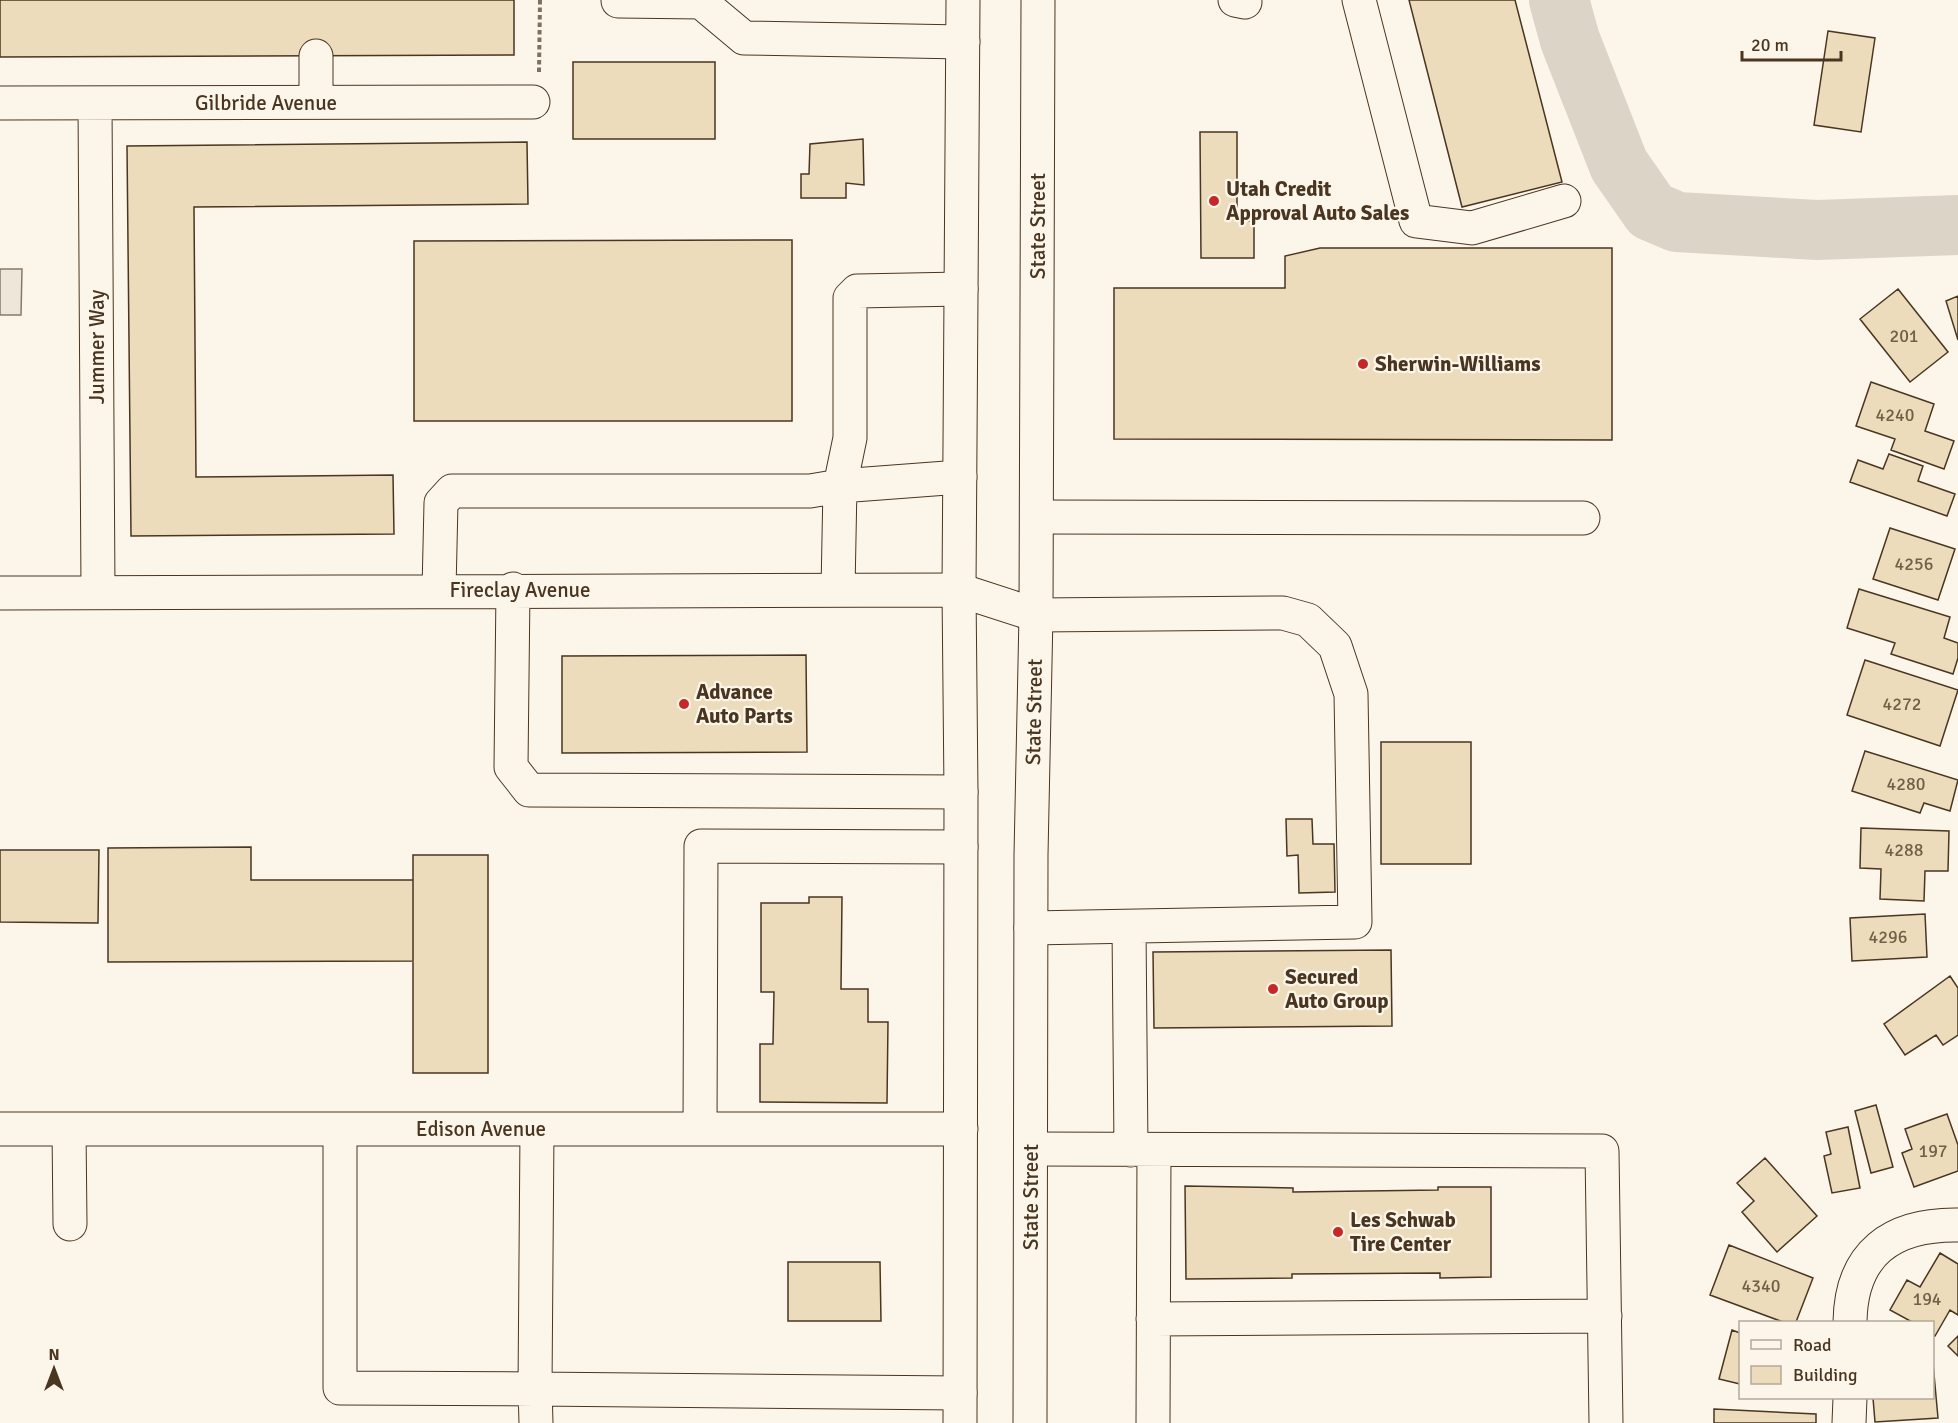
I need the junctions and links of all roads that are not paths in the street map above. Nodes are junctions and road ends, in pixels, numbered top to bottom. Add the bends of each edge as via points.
1 (963, 0) edge
2 (1038, 0) edge
3 (1359, 0) edge
4 (618, 1) edge
5 (963, 42) junction
6 (316, 56) dead end
7 (316, 102) junction
8 (532, 102) road end
9 (95, 103) junction
10 (0, 104) edge
11 (1564, 201) dead end
12 (961, 290) junction
13 (960, 477) junction
14 (840, 486) junction
15 (1037, 517) junction
16 (1584, 518) dead end
17 (513, 589) junction
18 (439, 590) junction
19 (838, 590) junction
20 (959, 590) junction
21 (98, 591) junction
22 (0, 593) edge
23 (1036, 615) junction
24 (961, 792) junction
25 (961, 847) junction
26 (1129, 927) junction
27 (1031, 928) junction
28 (0, 1129) edge
29 (69, 1129) junction
30 (340, 1129) junction
31 (537, 1129) junction
32 (700, 1129) junction
33 (961, 1129) junction
34 (1031, 1149) junction
35 (1142, 1150) junction
36 (70, 1224) dead end
37 (1958, 1225) edge
38 (1605, 1316) junction
39 (1154, 1319) junction
40 (1850, 1321) edge
41 (535, 1389) junction
42 (1850, 1399) edge
43 (960, 1408) edge
44 (536, 1423) edge
45 (1030, 1423) edge
46 (1154, 1423) edge
47 (1606, 1423) edge
48 (1850, 1423) edge

1 - 5 street
2 - 15 street, State Street
3 - 11 street via 1416,221 1472,228
4 - 5 street via 701,2 744,38
5 - 12 street
6 - 7 street
7 - 8 street, Gilbride Avenue
7 - 9 street, Gilbride Avenue
9 - 10 street, Gilbride Avenue
9 - 21 street, Jummer Way
12 - 13 street
12 - 14 street via 857,291 850,298 850,438
13 - 14 street
13 - 20 street
14 - 18 street via 810,491 452,491 441,503
14 - 19 street
15 - 16 street
15 - 23 street, State Street
17 - 18 street, Fireclay Avenue
17 - 19 street, Fireclay Avenue
17 - 24 street via 511,767 529,790
18 - 21 street, Fireclay Avenue
19 - 20 street, Fireclay Avenue
20 - 23 street, Fireclay Avenue
20 - 24 street
21 - 22 street, Fireclay Avenue
23 - 26 street, Fireclay Avenue via 1283,613 1308,620 1335,646 1351,694 1355,922
23 - 27 street, State Street
24 - 25 street
25 - 32 street via 701,846
25 - 33 street
26 - 27 street
26 - 35 street
27 - 34 street, State Street
28 - 29 street, Edison Avenue
29 - 30 street, Edison Avenue
29 - 36 street
30 - 31 street, Edison Avenue
30 - 41 street via 340,1388
31 - 32 street, Edison Avenue
31 - 41 street
32 - 33 street, Edison Avenue
33 - 43 street
34 - 35 street
34 - 45 street, State Street
35 - 38 street via 1602,1151
35 - 39 street
37 - 40 street via 1912,1229 1881,1245 1856,1282
38 - 39 street
38 - 47 street
39 - 46 street
41 - 43 street
41 - 44 street
42 - 48 street

